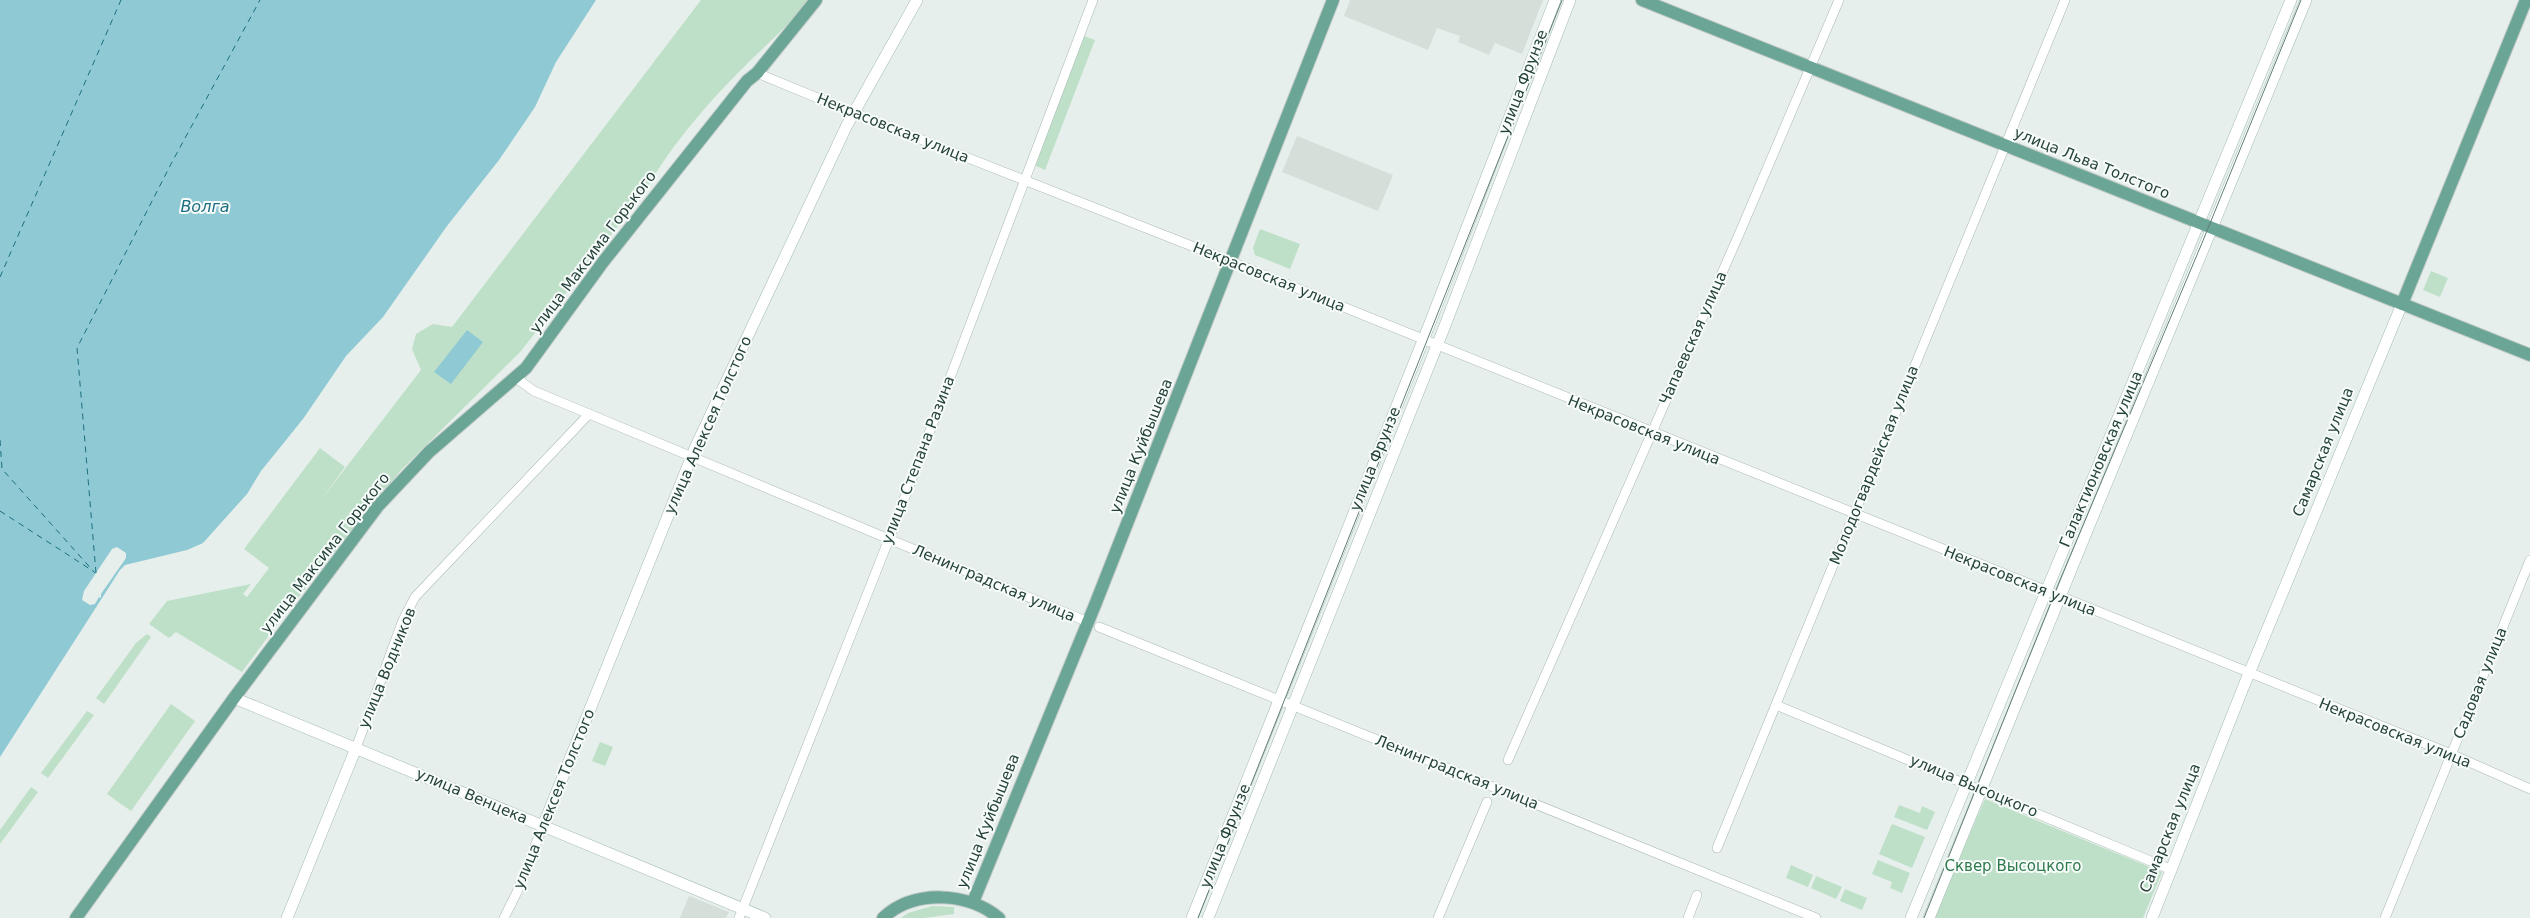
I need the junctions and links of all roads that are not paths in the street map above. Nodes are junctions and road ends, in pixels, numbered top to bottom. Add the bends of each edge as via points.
1 (816, 0) edge
2 (917, 0) edge
3 (1093, 0) edge
4 (1333, 0) edge
5 (1555, 0) edge
6 (1570, 0) edge
7 (1642, 0) edge
8 (1839, 0) edge
9 (2065, 0) edge
10 (2291, 0) edge
11 (2306, 0) edge
12 (2526, 0) edge
13 (1811, 67) junction
14 (757, 73) junction
15 (854, 113) junction
16 (2003, 152) junction
17 (1024, 180) junction
18 (2198, 223) junction
19 (2214, 229) junction
20 (1232, 262) junction
21 (2402, 304) junction
22 (1422, 340) junction
23 (1437, 345) junction
24 (2530, 355) edge
25 (516, 378) junction
26 (590, 414) junction
27 (1652, 433) junction
28 (691, 456) junction
29 (1853, 514) junction
30 (889, 539) junction
31 (2530, 560) edge
32 (2046, 592) junction
33 (2058, 597) junction
34 (1093, 625) junction
35 (2249, 675) junction
36 (234, 698) junction
37 (1278, 700) junction
38 (1776, 705) junction
39 (1292, 706) junction
40 (356, 748) junction
41 (2451, 754) junction
42 (1508, 760) dead end
43 (1967, 783) junction
44 (1981, 788) junction
45 (2530, 789) edge
46 (1487, 802) dead end
47 (543, 826) junction
48 (1717, 848) dead end
49 (2172, 870) junction
50 (1697, 896) dead end
51 (973, 902) junction
52 (740, 913) edge
53 (76, 918) edge
54 (287, 918) edge
55 (504, 918) edge
56 (765, 918) edge
57 (883, 918) edge
58 (999, 918) edge
59 (1192, 918) edge
60 (1208, 918) edge
61 (1438, 918) edge
62 (1688, 918) edge
63 (1816, 918) edge
64 (1910, 918) edge
65 (1928, 918) edge
66 (2152, 918) edge
67 (2385, 918) edge

1 - 14 main road, улица Максима Горького
2 - 15 main road, улица Алексея Толстого
3 - 17 street, улица Степана Разина
4 - 20 main road, улица Куйбышева
5 - 22 main road, улица Фрунзе
6 - 23 main road, улица Фрунзе
7 - 13 main road, улица Льва Толстого
8 - 13 street, Чапаевская улица
9 - 16 street, Молодогвардейская улица
10 - 18 main road, Галактионовская улица
11 - 19 main road, Галактионовская улица
12 - 21 main road, Самарская улица
13 - 16 main road, улица Льва Толстого
13 - 27 street, Чапаевская улица
14 - 15 street, Некрасовская улица
14 - 25 main road, улица Максима Горького via 615,247
15 - 17 street, Некрасовская улица
15 - 28 main road, улица Алексея Толстого
16 - 18 main road, улица Льва Толстого
16 - 29 street, Молодогвардейская улица
17 - 20 street, Некрасовская улица
17 - 30 street, улица Степана Разина
18 - 19 main road, улица Льва Толстого
18 - 32 main road, Галактионовская улица
19 - 21 main road, улица Льва Толстого
19 - 33 main road, Галактионовская улица
20 - 22 street, Некрасовская улица
20 - 34 main road, улица Куйбышева
21 - 24 main road, улица Льва Толстого
21 - 35 main road, Самарская улица
22 - 23 street, Некрасовская улица
22 - 37 main road, улица Фрунзе
23 - 27 street, Некрасовская улица
23 - 39 main road, улица Фрунзе
25 - 26 street, Ленинградская улица via 534,391
25 - 36 main road, улица Максима Горького via 429,452 394,487
26 - 28 street, Ленинградская улица
26 - 40 street, улица Водников via 415,597 403,620
27 - 29 street, Некрасовская улица
27 - 42 street, Чапаевская улица
28 - 30 street, Ленинградская улица
28 - 47 main road, улица Алексея Толстого
29 - 32 street, Некрасовская улица
29 - 38 street, Молодогвардейская улица
30 - 34 street, Ленинградская улица
30 - 52 street, улица Степана Разина
31 - 41 street, Садовая улица
32 - 33 street, Некрасовская улица
32 - 43 main road, Галактионовская улица
33 - 35 street, Некрасовская улица
33 - 44 main road, Галактионовская улица
34 - 37 street, Ленинградская улица
34 - 51 main road, улица Куйбышева
35 - 41 street, Некрасовская улица
35 - 49 main road, Самарская улица
36 - 40 main road, улица Венцека
36 - 53 main road, улица Максима Горького
37 - 39 street, Ленинградская улица
37 - 59 main road, улица Фрунзе
38 - 43 street, улица Высоцкого
38 - 48 street, Молодогвардейская улица
39 - 60 main road, улица Фрунзе
39 - 63 street, Ленинградская улица
40 - 47 main road, улица Венцека
40 - 54 main road, улица Водников
41 - 45 street, Некрасовская улица
41 - 67 street, Садовая улица
43 - 44 street, улица Высоцкого
43 - 64 main road, Галактионовская улица
44 - 49 street, улица Высоцкого
44 - 65 main road, Галактионовская улица
46 - 61 street
47 - 52 main road, улица Венцека
47 - 55 street, улица Алексея Толстого
49 - 66 main road, Самарская улица
50 - 62 street
51 - 57 main road via 941,898 917,900
51 - 58 main road
52 - 56 main road, улица Венцека

